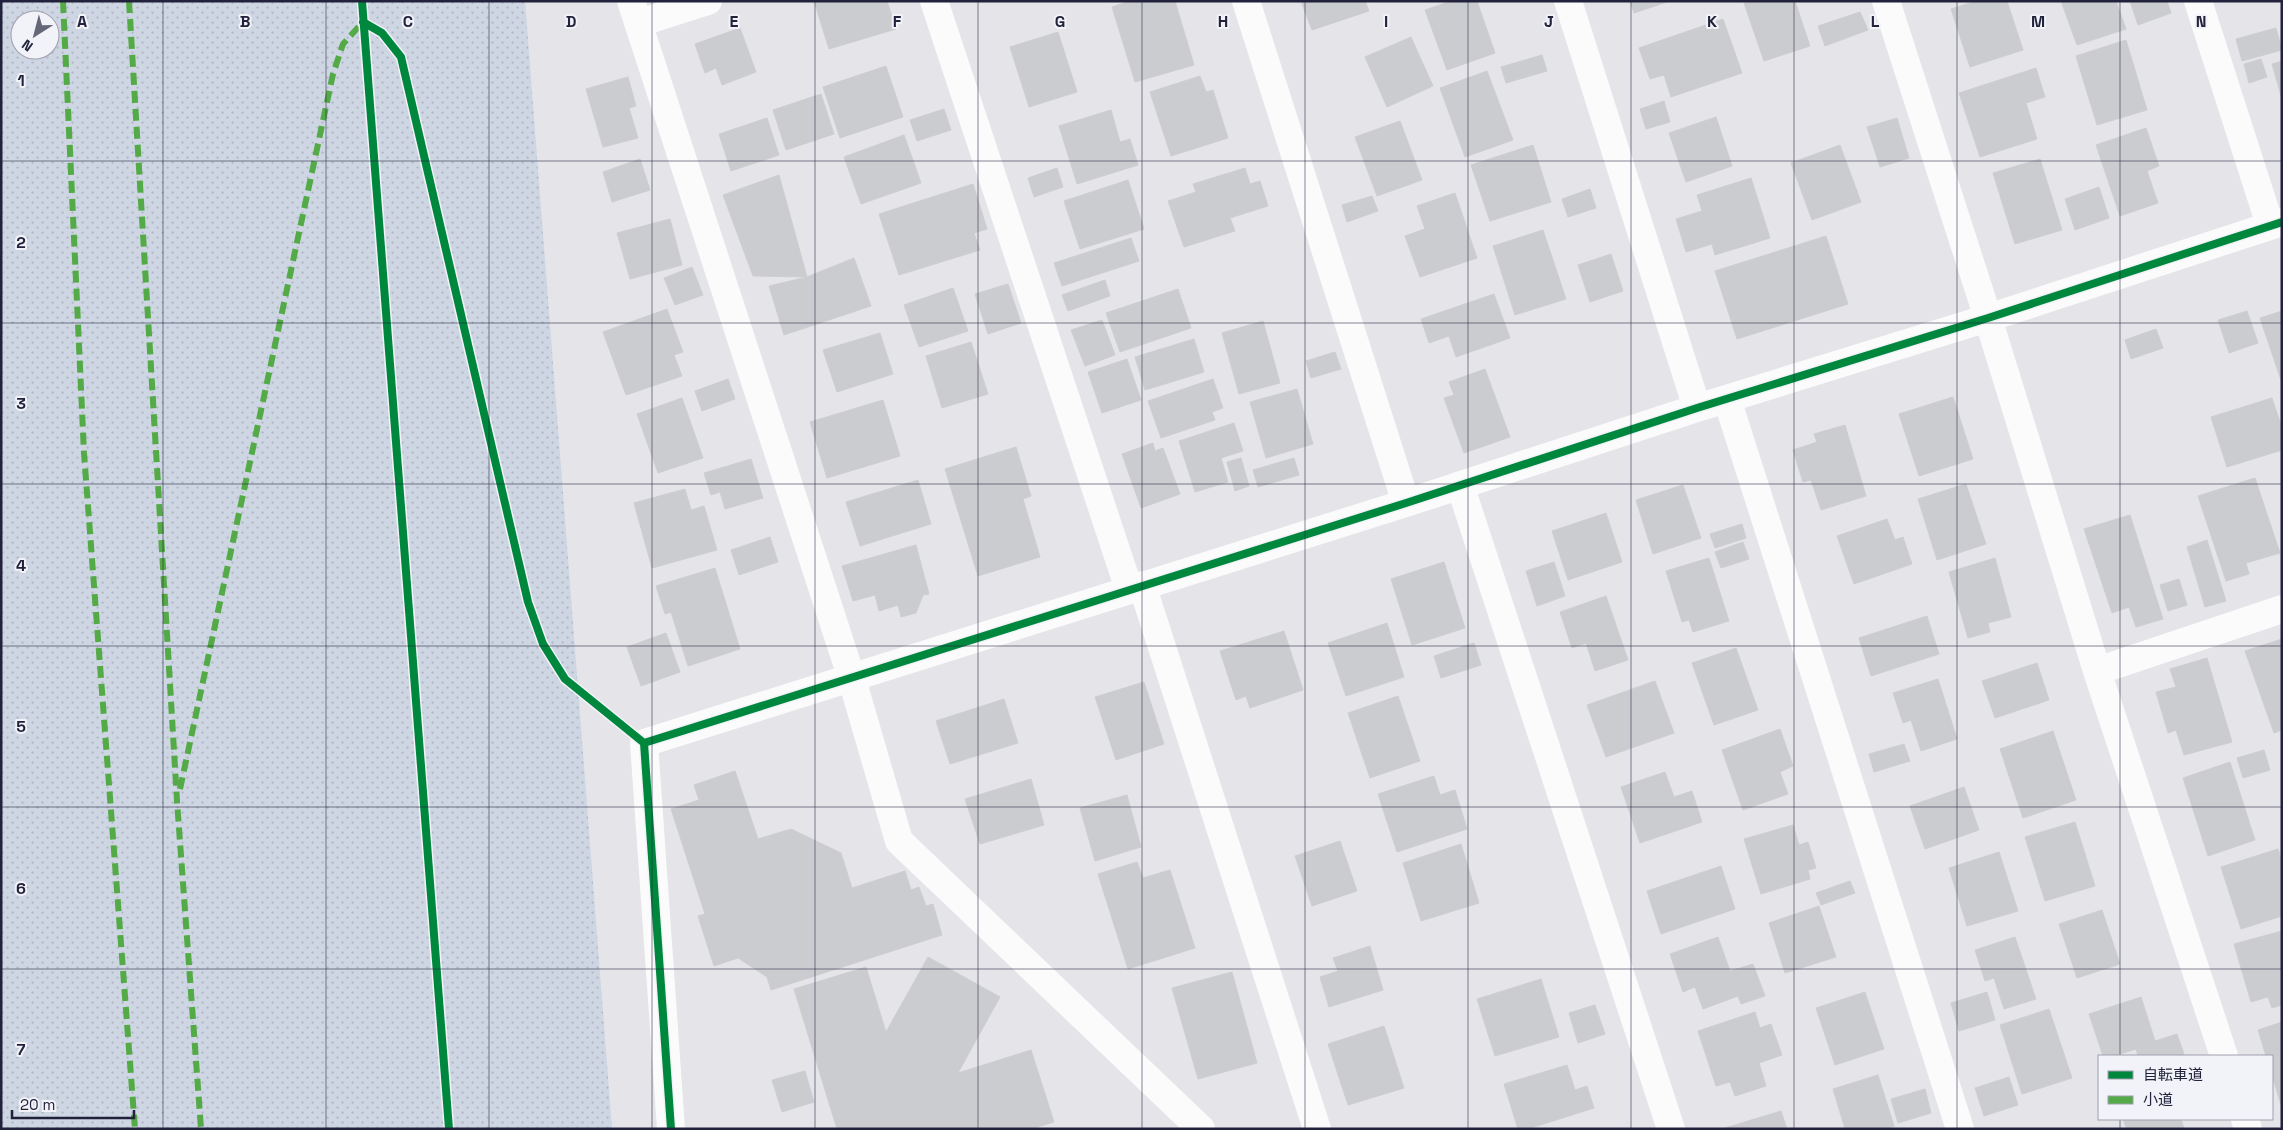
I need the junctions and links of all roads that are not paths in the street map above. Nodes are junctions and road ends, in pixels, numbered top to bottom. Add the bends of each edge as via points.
1 (708, 1) edge
2 (934, 1) edge
3 (1246, 1) edge
4 (1568, 1) edge
5 (1886, 1) edge
6 (2198, 1) edge
7 (635, 12) edge
8 (2276, 223) edge
9 (1988, 318) junction
10 (1727, 400) junction
11 (1697, 408) junction
12 (1460, 486) junction
13 (1406, 503) junction
14 (1135, 587) junction
15 (2282, 609) edge
16 (2097, 671) junction
17 (851, 676) junction
18 (2224, 1055) edge
19 (670, 1129) edge
20 (1201, 1129) edge
21 (1317, 1129) edge
22 (1671, 1129) edge
23 (1960, 1129) edge

1 - 7 street
2 - 14 street
3 - 13 street
4 - 11 street
5 - 9 street
6 - 8 street
7 - 17 street
8 - 9 street
9 - 10 street
9 - 16 street
10 - 11 street
10 - 23 street
11 - 12 street
12 - 13 street
12 - 22 street
13 - 14 street
14 - 17 street
14 - 21 street
15 - 16 street
16 - 18 street
17 - 19 street via 644,742
17 - 20 street via 899,841

